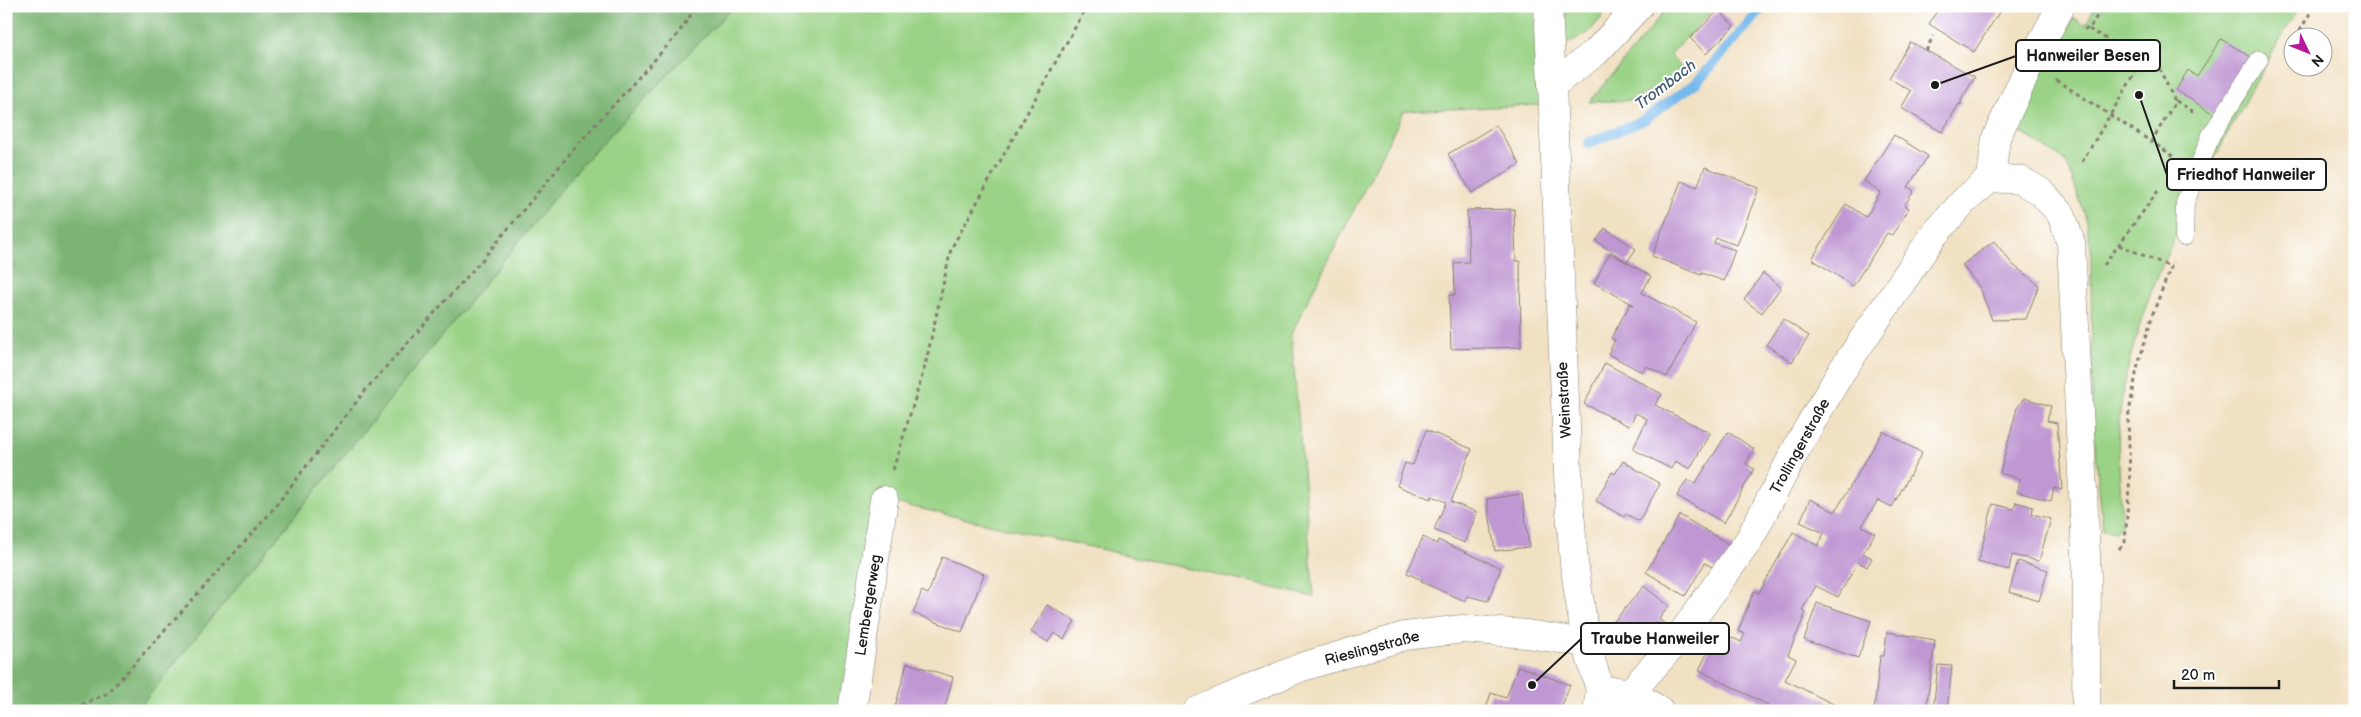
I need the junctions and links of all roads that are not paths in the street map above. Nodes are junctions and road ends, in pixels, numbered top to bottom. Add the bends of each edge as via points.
1 (1548, 6) edge
2 (1639, 6) edge
3 (2060, 8) dead end
4 (2259, 60) dead end
5 (1552, 85) junction
6 (1991, 178) junction
7 (2184, 238) road end
8 (884, 500) road end
9 (1586, 642) junction
10 (1631, 692) junction
11 (1599, 700) edge
12 (852, 711) edge
13 (1197, 711) edge
14 (1660, 711) edge
15 (2086, 711) edge

1 - 5 street, Weinstraße
2 - 5 street via 1596,52
3 - 6 street via 1996,138
4 - 7 lane via 2211,135 2185,203
5 - 9 street, Weinstraße via 1568,497
6 - 10 street, Trollingerstraße via 1964,202 1928,244 1831,389 1800,440 1749,540 1720,584 1678,639
6 - 15 street via 2020,180 2041,192 2061,214 2071,243 2086,576
8 - 12 street, Lembergerweg
9 - 11 street, Weinstraße
9 - 13 street, Rieslingstraße via 1463,629 1405,636 1302,667
10 - 11 street
10 - 14 street

